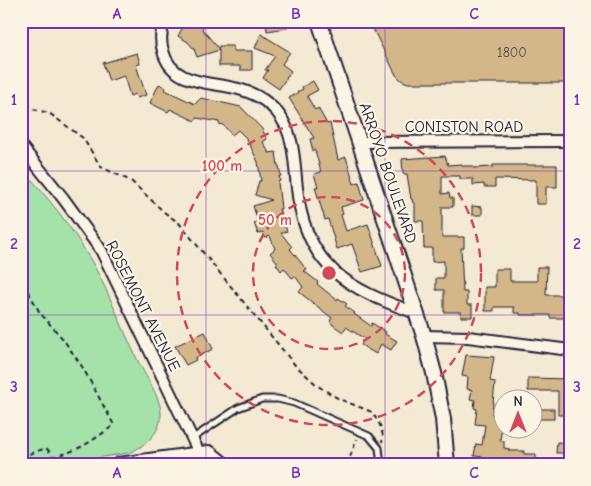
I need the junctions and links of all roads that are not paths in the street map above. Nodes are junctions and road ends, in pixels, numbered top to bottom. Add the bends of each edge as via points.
1 (165, 21) edge
2 (319, 21) edge
3 (570, 141) edge
4 (359, 142) junction
5 (21, 146) edge
6 (416, 312) junction
7 (424, 336) junction
8 (570, 350) edge
9 (193, 438) junction
10 (202, 459) edge
11 (119, 465) edge
12 (224, 465) edge
13 (381, 465) edge
14 (446, 465) edge

1 - 6 street via 162,47 171,68 195,81 256,96 279,115 293,151 300,212 318,253 329,268 368,294
2 - 4 street, ARROYO BOULEVARD
3 - 4 street, CONISTON ROAD
4 - 6 street, ARROYO BOULEVARD
5 - 9 street, ROSEMONT AVENUE via 101,250
6 - 7 street, ARROYO BOULEVARD
7 - 8 street via 468,337
7 - 14 street, ARROYO BOULEVARD via 443,419
9 - 10 street, ROSEMONT AVENUE
9 - 13 lane via 238,408 262,399 278,399 369,436 378,446
10 - 11 street
10 - 12 street via 209,453

